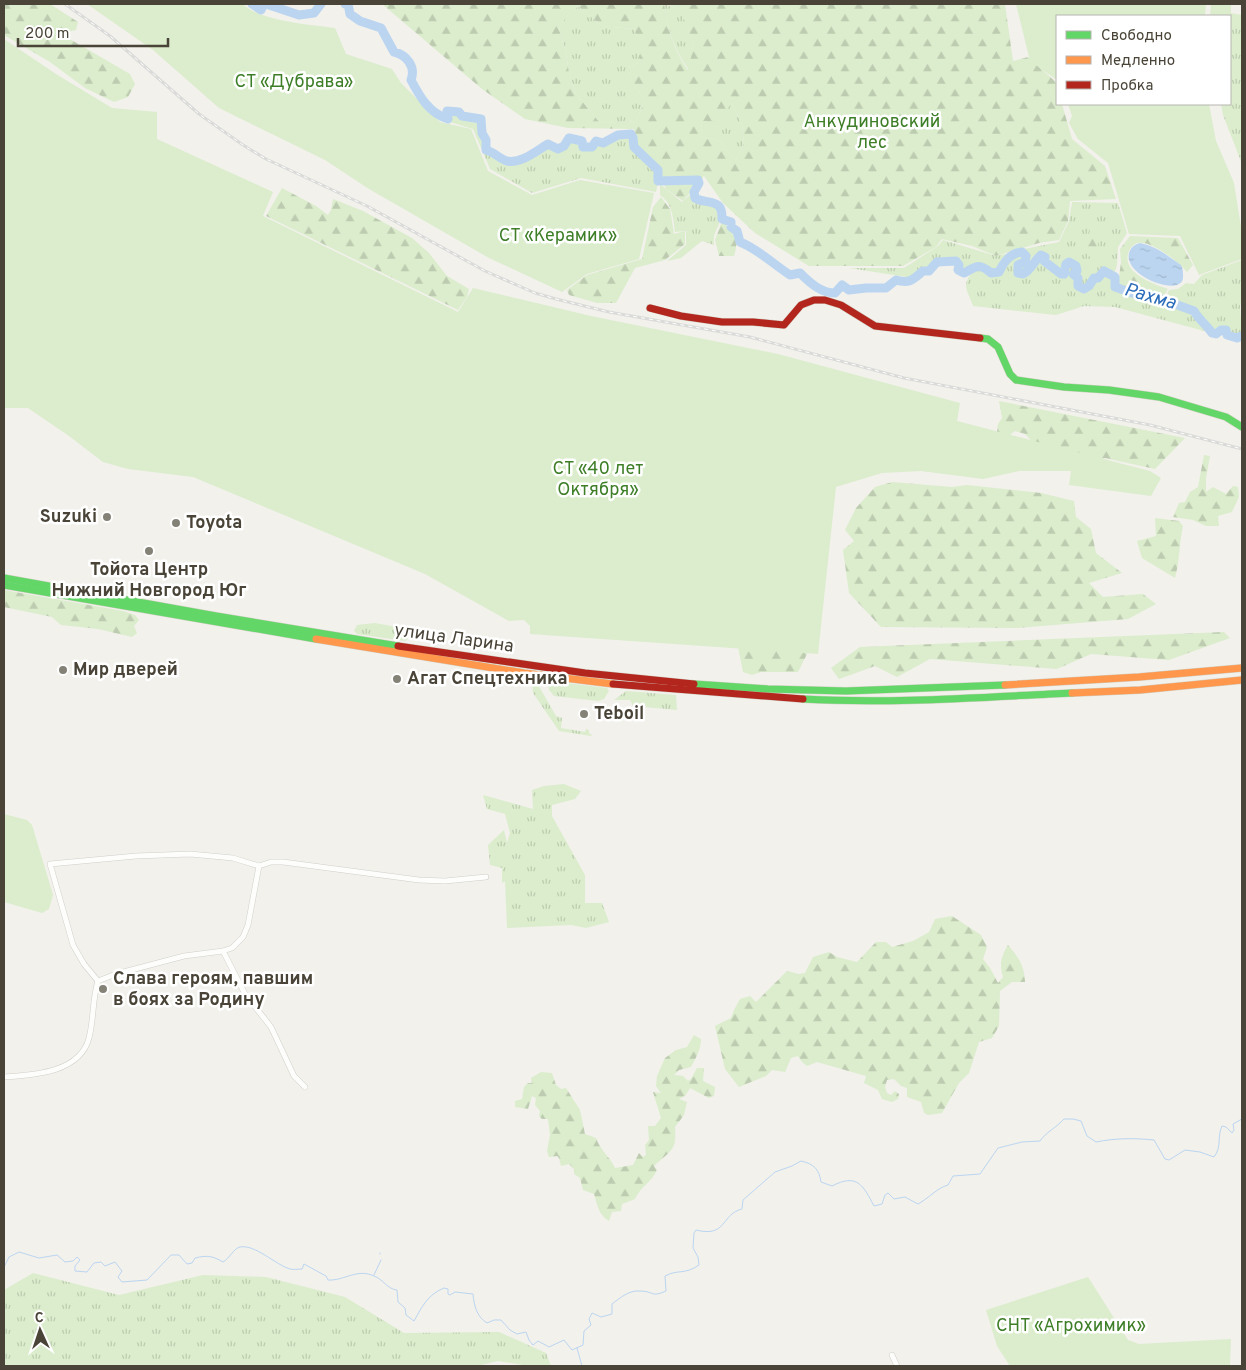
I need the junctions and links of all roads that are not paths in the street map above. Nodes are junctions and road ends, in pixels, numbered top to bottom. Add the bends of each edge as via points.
1 (650, 308) dead end
2 (1242, 427) edge
3 (4, 578) edge
4 (4, 585) edge
5 (424, 654) junction
6 (484, 664) junction
7 (1242, 668) edge
8 (1242, 680) edge
9 (259, 866) junction
10 (486, 877) dead end
11 (223, 951) junction
12 (98, 981) junction
13 (4, 1077) edge
14 (305, 1087) dead end
15 (892, 1355) dead end
16 (897, 1366) edge

1 - 2 main road via 722,322 784,325 806,302 833,301 865,323 875,326 988,339 998,347 1016,380 1159,398 1226,417
3 - 5 main road, улица Ларина
4 - 5 main road, улица Ларина via 159,613
5 - 6 main road, улица Ларина
6 - 7 main road, улица Ларина via 732,686 830,691 1068,683
6 - 8 main road via 624,685 844,701 1071,694
9 - 10 street via 283,862 419,880
9 - 11 street via 244,937
9 - 12 street via 233,858 190,854 50,864 73,945
11 - 12 street via 184,956
11 - 14 street via 244,994 271,1028 294,1076
12 - 13 street via 88,1040 76,1060 56,1069
15 - 16 street

